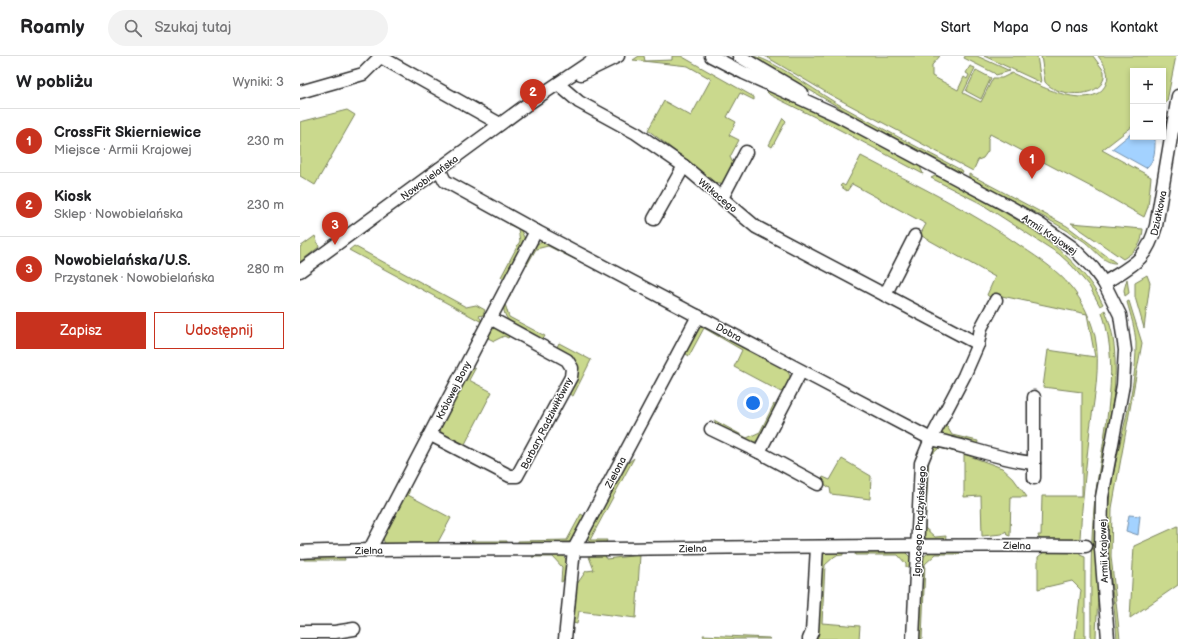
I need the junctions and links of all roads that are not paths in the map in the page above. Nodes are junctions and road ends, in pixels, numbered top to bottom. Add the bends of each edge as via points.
1 (380, 56) edge
2 (599, 56) edge
3 (618, 56) edge
4 (711, 56) edge
5 (738, 56) edge
6 (558, 84) junction
7 (300, 92) edge
8 (1178, 96) edge
9 (837, 115) junction
10 (500, 124) junction
11 (746, 152) dead end
12 (1173, 164) edge
13 (684, 166) junction
14 (439, 169) junction
15 (722, 198) junction
16 (654, 219) dead end
17 (536, 232) junction
18 (915, 236) dead end
19 (300, 271) edge
20 (1104, 283) junction
21 (885, 295) junction
22 (996, 300) dead end
23 (698, 316) junction
24 (490, 318) junction
25 (978, 344) junction
26 (801, 371) junction
27 (1034, 397) dead end
28 (711, 429) dead end
29 (431, 435) junction
30 (931, 439) junction
31 (759, 452) junction
32 (1034, 463) junction
33 (1034, 478) dead end
34 (818, 484) dead end
35 (919, 546) junction
36 (1086, 546) dead end
37 (817, 547) junction
38 (370, 549) junction
39 (574, 549) junction
40 (300, 552) edge
41 (354, 629) dead end
42 (300, 632) edge
43 (565, 639) edge
44 (809, 639) edge
45 (913, 639) edge
46 (1108, 639) edge

1 - 7 street via 364,74
1 - 10 street
2 - 6 street, Nowobielańska
3 - 6 street, Nowobielańska
4 - 9 street, Armii Krajowej
5 - 9 street, Armii Krajowej
6 - 10 street, Nowobielańska
6 - 13 street, Witkacego via 579,102 636,133
8 - 12 street, Działkowa
9 - 20 street, Armii Krajowej via 1039,224 1082,256
10 - 14 street, Nowobielańska
11 - 15 street
12 - 20 street, Działkowa via 1150,246 1142,257
13 - 15 street, Witkacego
13 - 16 street
14 - 17 street, Dobra via 445,181
14 - 19 street, Nowobielańska
15 - 21 street, Witkacego via 756,227
17 - 23 street, Dobra
17 - 24 street, Królowej Bony
18 - 21 street
20 - 46 street, Armii Krajowej via 1120,315 1125,350 1123,385 1102,497 1101,549
21 - 25 street, Witkacego
22 - 25 street, Ignacego Prądzyńskiego via 981,328
23 - 26 street, Dobra
23 - 39 street, Zielona
24 - 29 street, Królowej Bony
24 - 29 street, Barbary Radziwiłłówny via 567,360 572,368 571,377 517,476 510,476
25 - 30 street, Ignacego Prądzyńskiego
26 - 30 street, Dobra
26 - 31 street
27 - 32 street
28 - 31 street
29 - 38 street, Królowej Bony
30 - 32 street, Dobra via 1016,461
30 - 35 street, Ignacego Prądzyńskiego via 921,463
31 - 34 street
32 - 33 street
35 - 36 street, Zielna
35 - 37 street, Zielna
35 - 45 street, Ignacego Prądzyńskiego
37 - 39 street, Zielna
37 - 44 street via 812,632
38 - 39 street, Zielna
38 - 40 street, Zielna
39 - 43 street, Zielona
41 - 42 street

